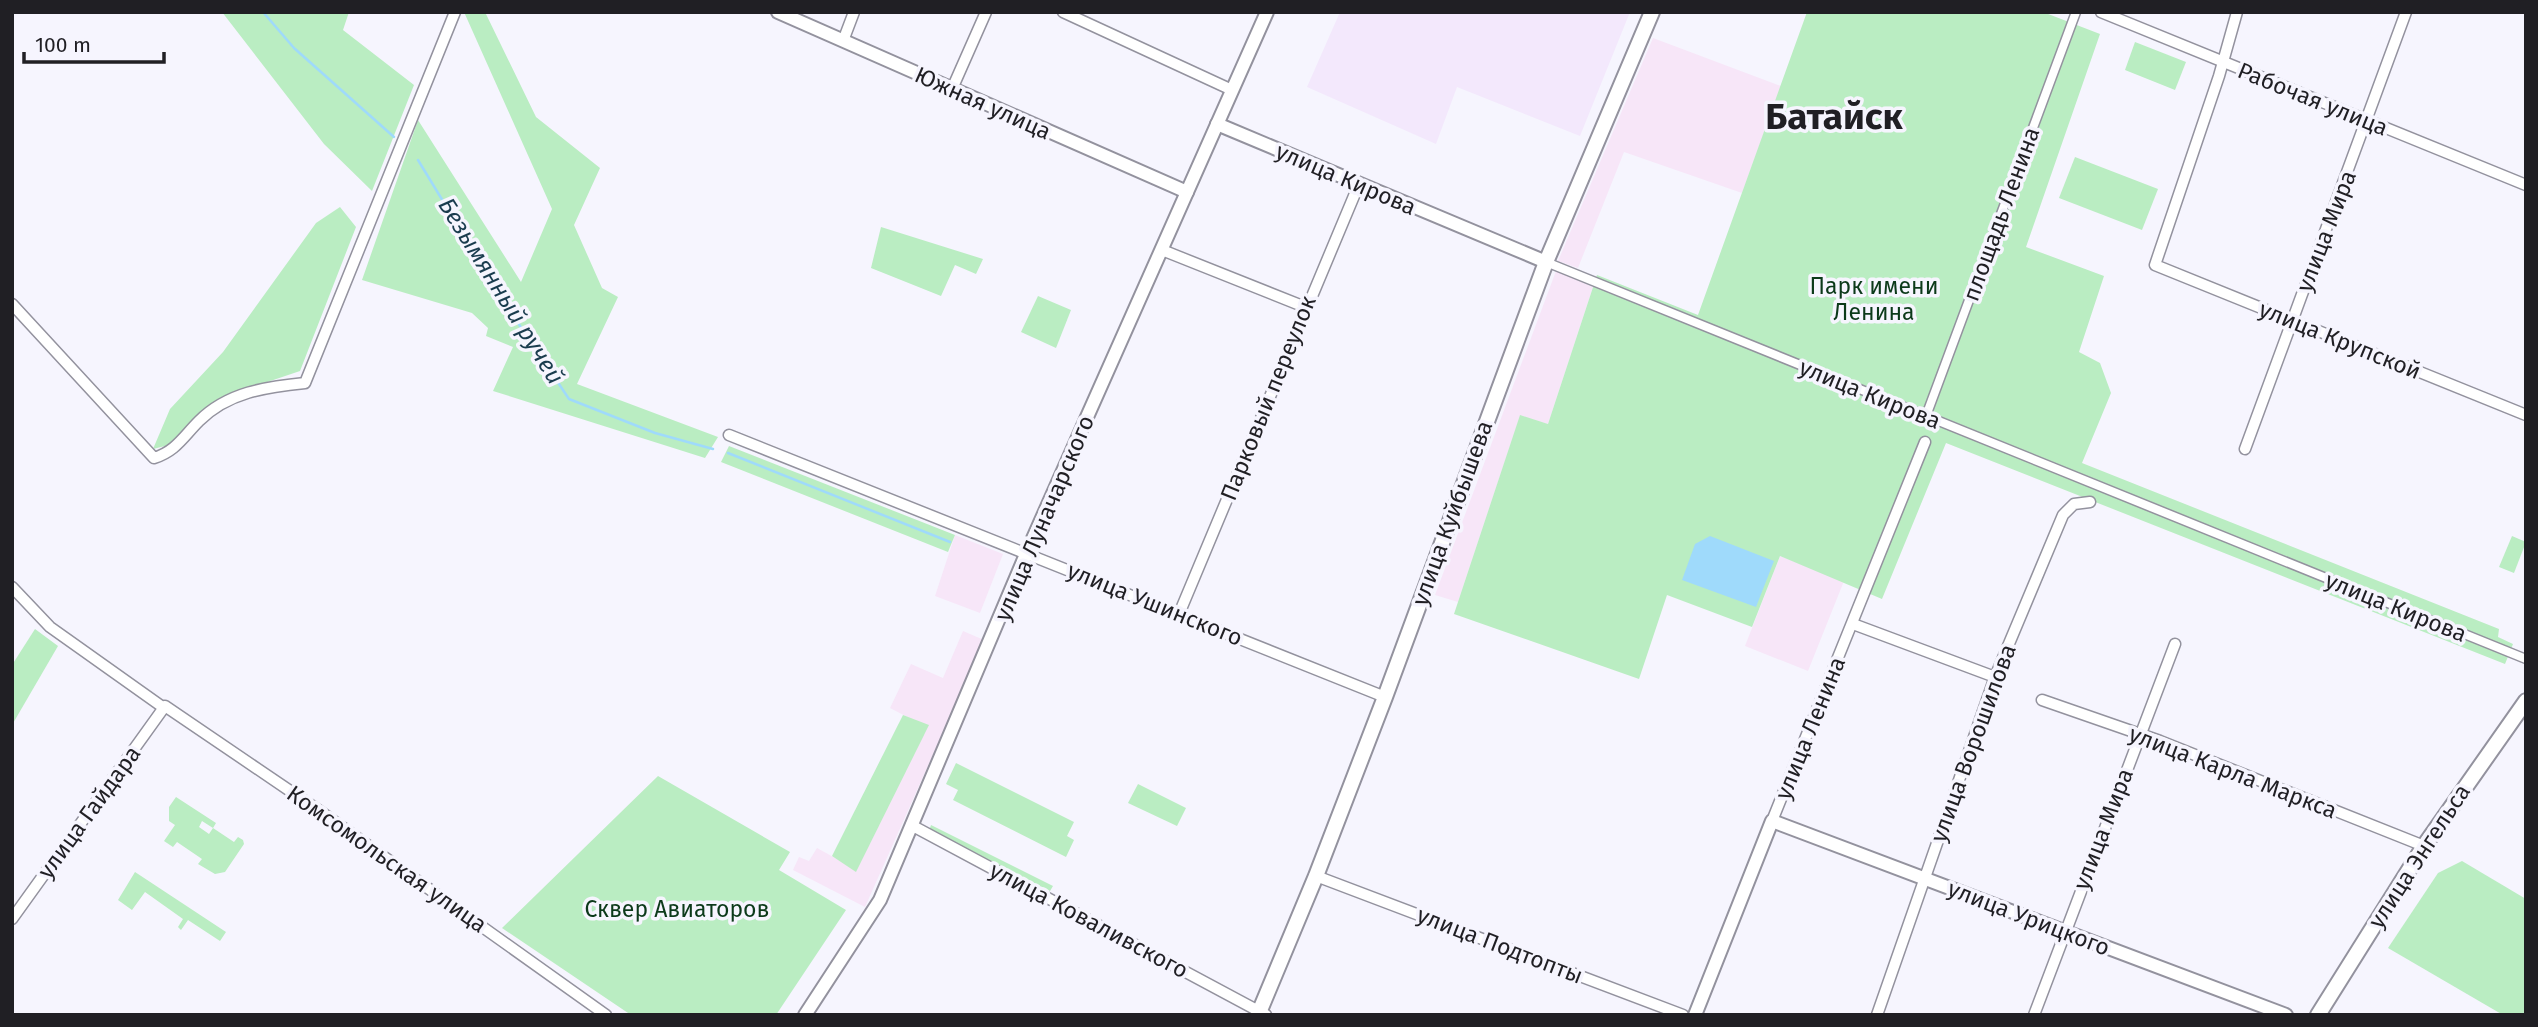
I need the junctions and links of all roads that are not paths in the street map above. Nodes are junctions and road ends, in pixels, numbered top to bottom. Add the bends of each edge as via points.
1 (455, 12) edge
2 (778, 12) edge
3 (854, 12) edge
4 (986, 12) edge
5 (1063, 12) edge
6 (1267, 12) edge
7 (1652, 12) edge
8 (2076, 12) edge
9 (2101, 12) edge
10 (2237, 12) edge
11 (2406, 12) edge
12 (843, 41) junction
13 (2222, 62) junction
14 (952, 89) junction
15 (1232, 90) junction
16 (2368, 121) junction
17 (1217, 124) junction
18 (1359, 184) junction
19 (2526, 185) edge
20 (1187, 192) junction
21 (1162, 250) junction
22 (1546, 262) junction
23 (12, 304) edge
24 (1305, 307) junction
25 (2291, 321) junction
26 (2526, 415) edge
27 (1926, 416) junction
28 (729, 435) dead end
29 (1925, 442) dead end
30 (2245, 449) dead end
31 (2090, 502) dead end
32 (1027, 552) junction
33 (12, 587) edge
34 (1179, 614) junction
35 (1853, 624) junction
36 (2175, 644) dead end
37 (2526, 659) edge
38 (1995, 677) junction
39 (1385, 697) junction
40 (2042, 700) dead end
41 (2526, 701) edge
42 (164, 707) junction
43 (2139, 735) junction
44 (1772, 821) junction
45 (911, 825) junction
46 (2424, 846) junction
47 (1316, 876) junction
48 (1925, 878) junction
49 (12, 919) edge
50 (2064, 932) junction
51 (1261, 1013) edge
52 (606, 1015) edge
53 (804, 1015) edge
54 (1683, 1015) edge
55 (1695, 1015) edge
56 (1877, 1015) edge
57 (2034, 1015) edge
58 (2286, 1015) edge
59 (2318, 1015) edge

1 - 23 street via 305,383 240,393 201,419 172,453 153,458
2 - 12 street, Южная улица
3 - 12 street
4 - 14 street
5 - 15 street
6 - 15 street, улица Луначарского
7 - 22 main road, улица Куйбышева
8 - 27 street, площадь Ленина
9 - 13 street, Рабочая улица
10 - 13 street
11 - 16 street, улица Мира
12 - 14 street, Южная улица
13 - 16 street, Рабочая улица
13 - 25 street, улица Крупской via 2155,265
14 - 20 street, Южная улица
15 - 17 street, улица Луначарского
16 - 19 street, Рабочая улица
16 - 25 street, улица Мира
17 - 18 street, улица Кирова
17 - 20 street, улица Луначарского
18 - 22 street, улица Кирова
18 - 24 street, Парковый переулок
20 - 21 street, улица Луначарского
21 - 24 street
21 - 32 street, улица Луначарского
22 - 27 street, улица Кирова
22 - 39 main road, улица Куйбышева
24 - 34 street, Парковый переулок
25 - 26 street, улица Крупской
25 - 30 street, улица Мира
27 - 37 street, улица Кирова
28 - 32 street, улица Ушинского
29 - 35 street, улица Ленина
31 - 38 street, улица Ворошилова via 2074,504 2063,515
32 - 34 street, улица Ушинского
32 - 45 street, улица Луначарского
33 - 42 street, Комсомольская улица via 50,627
34 - 39 street, улица Ушинского
35 - 38 street
35 - 44 street, улица Ленина
36 - 43 street, улица Мира
38 - 48 street, улица Ворошилова
39 - 47 main road, улица Куйбышева
40 - 43 street, улица Карла Маркса
41 - 46 main road, улица Энгельса
42 - 49 street, улица Гайдара
42 - 52 street, Комсомольская улица via 321,811
43 - 46 street, улица Карла Маркса
43 - 50 street, улица Мира
44 - 48 street, улица Урицкого
44 - 55 street, улица Ленина
45 - 51 street, улица Коваливского
45 - 53 street, улица Луначарского via 880,900
46 - 59 main road, улица Энгельса
47 - 51 main road, улица Куйбышева
47 - 54 street, улица Подтопты
48 - 50 street, улица Урицкого
48 - 56 street, улица Ворошилова
50 - 57 street, улица Мира
50 - 58 street, улица Урицкого

